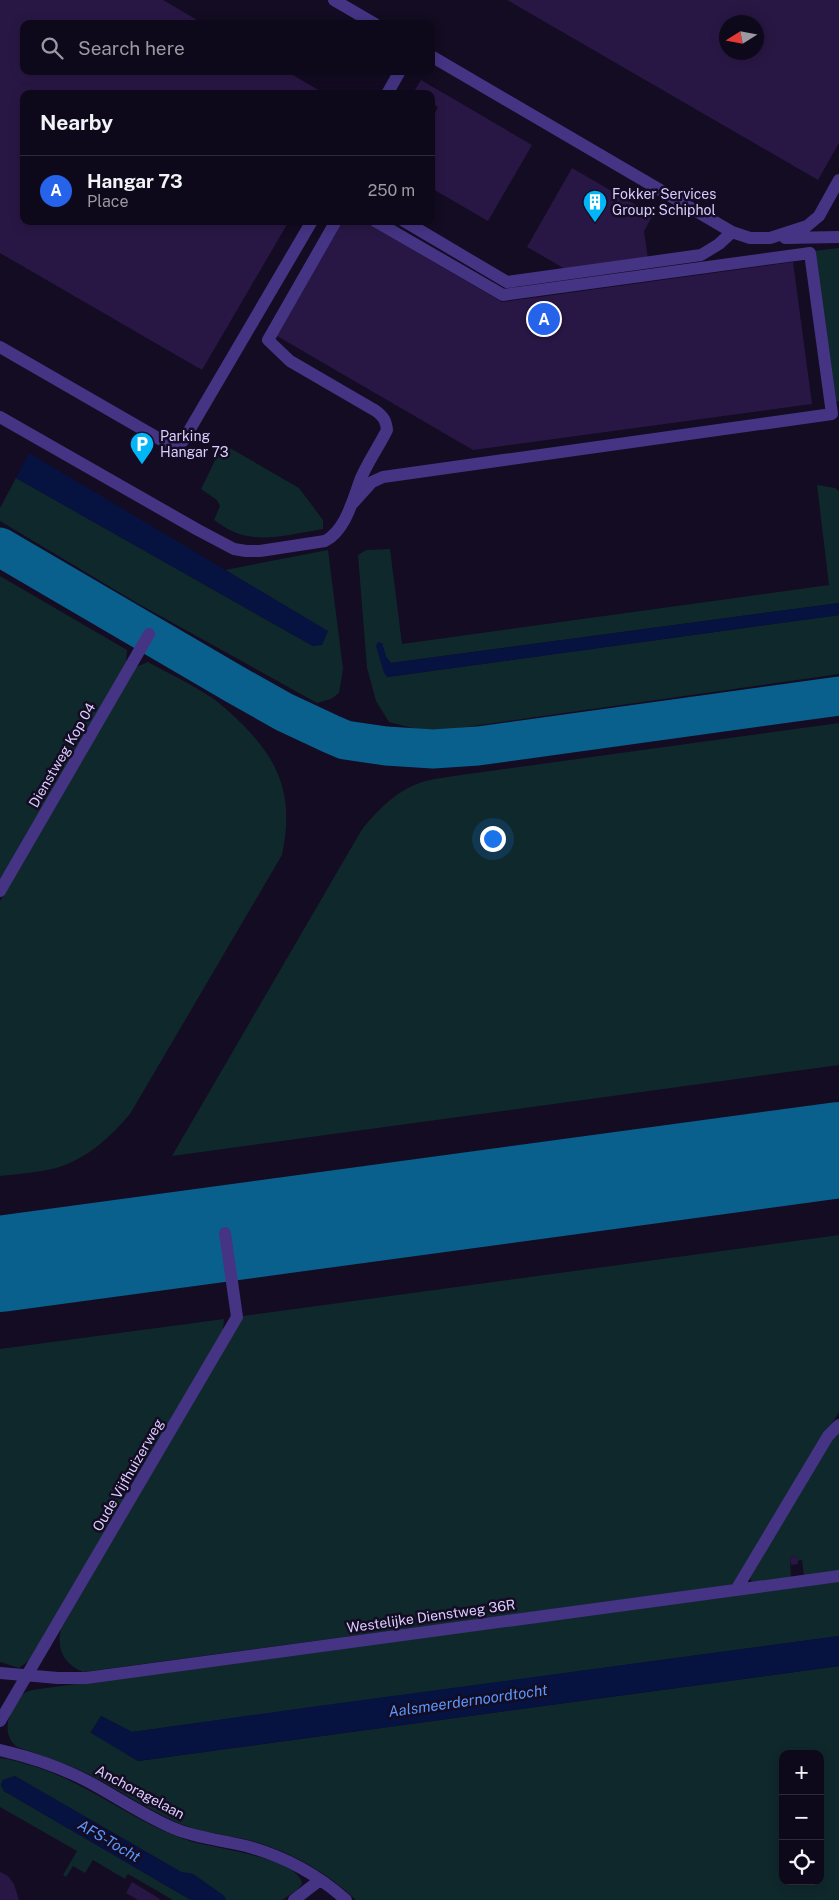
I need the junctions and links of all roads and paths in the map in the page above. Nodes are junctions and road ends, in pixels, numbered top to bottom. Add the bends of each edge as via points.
1 (334, 0) edge
2 (355, 5) edge
3 (371, 20) edge
4 (435, 58) edge
5 (398, 75) edge
6 (389, 90) edge
7 (839, 180) edge
8 (310, 225) edge
9 (334, 225) edge
10 (382, 225) edge
11 (411, 225) edge
12 (732, 232) junction
13 (839, 237) edge
14 (770, 238) junction
15 (0, 347) edge
16 (0, 416) edge
17 (353, 503) junction
18 (149, 634) dead end
19 (0, 890) edge
20 (226, 1233) dead end
21 (839, 1425) edge
22 (839, 1576) edge
23 (736, 1590) junction
24 (0, 1673) edge
25 (27, 1676) junction
26 (0, 1721) edge
27 (0, 1750) edge
28 (320, 1880) junction
29 (294, 1900) edge
30 (346, 1900) edge

1 - 2 lane
2 - 3 lane
4 - 12 lane
5 - 6 lane
7 - 14 lane via 819,216 807,226
8 - 15 lane via 183,441 170,445
9 - 17 lane via 268,340 290,361 384,417 387,430 362,477
10 - 17 lane via 503,294 810,253 832,414 383,477 372,482
11 - 12 lane via 507,282 701,255
12 - 14 lane via 750,238
13 - 14 lane
16 - 17 lane via 198,530 246,551 325,541 332,537
18 - 19 lane, Dienstweg Kop 04
20 - 25 lane, Oude Vijfhuizerweg via 237,1317
21 - 23 lane via 828,1436
22 - 23 lane, Westelijke Dienstweg 36R
23 - 25 lane, Westelijke Dienstweg 36R via 86,1678
24 - 25 lane, Westelijke Dienstweg 36R
25 - 26 lane, Oude Vijfhuizerweg
27 - 28 lane, Anchoragelaan via 66,1771 192,1835 272,1854
28 - 29 lane
28 - 30 lane, Anchoragelaan

